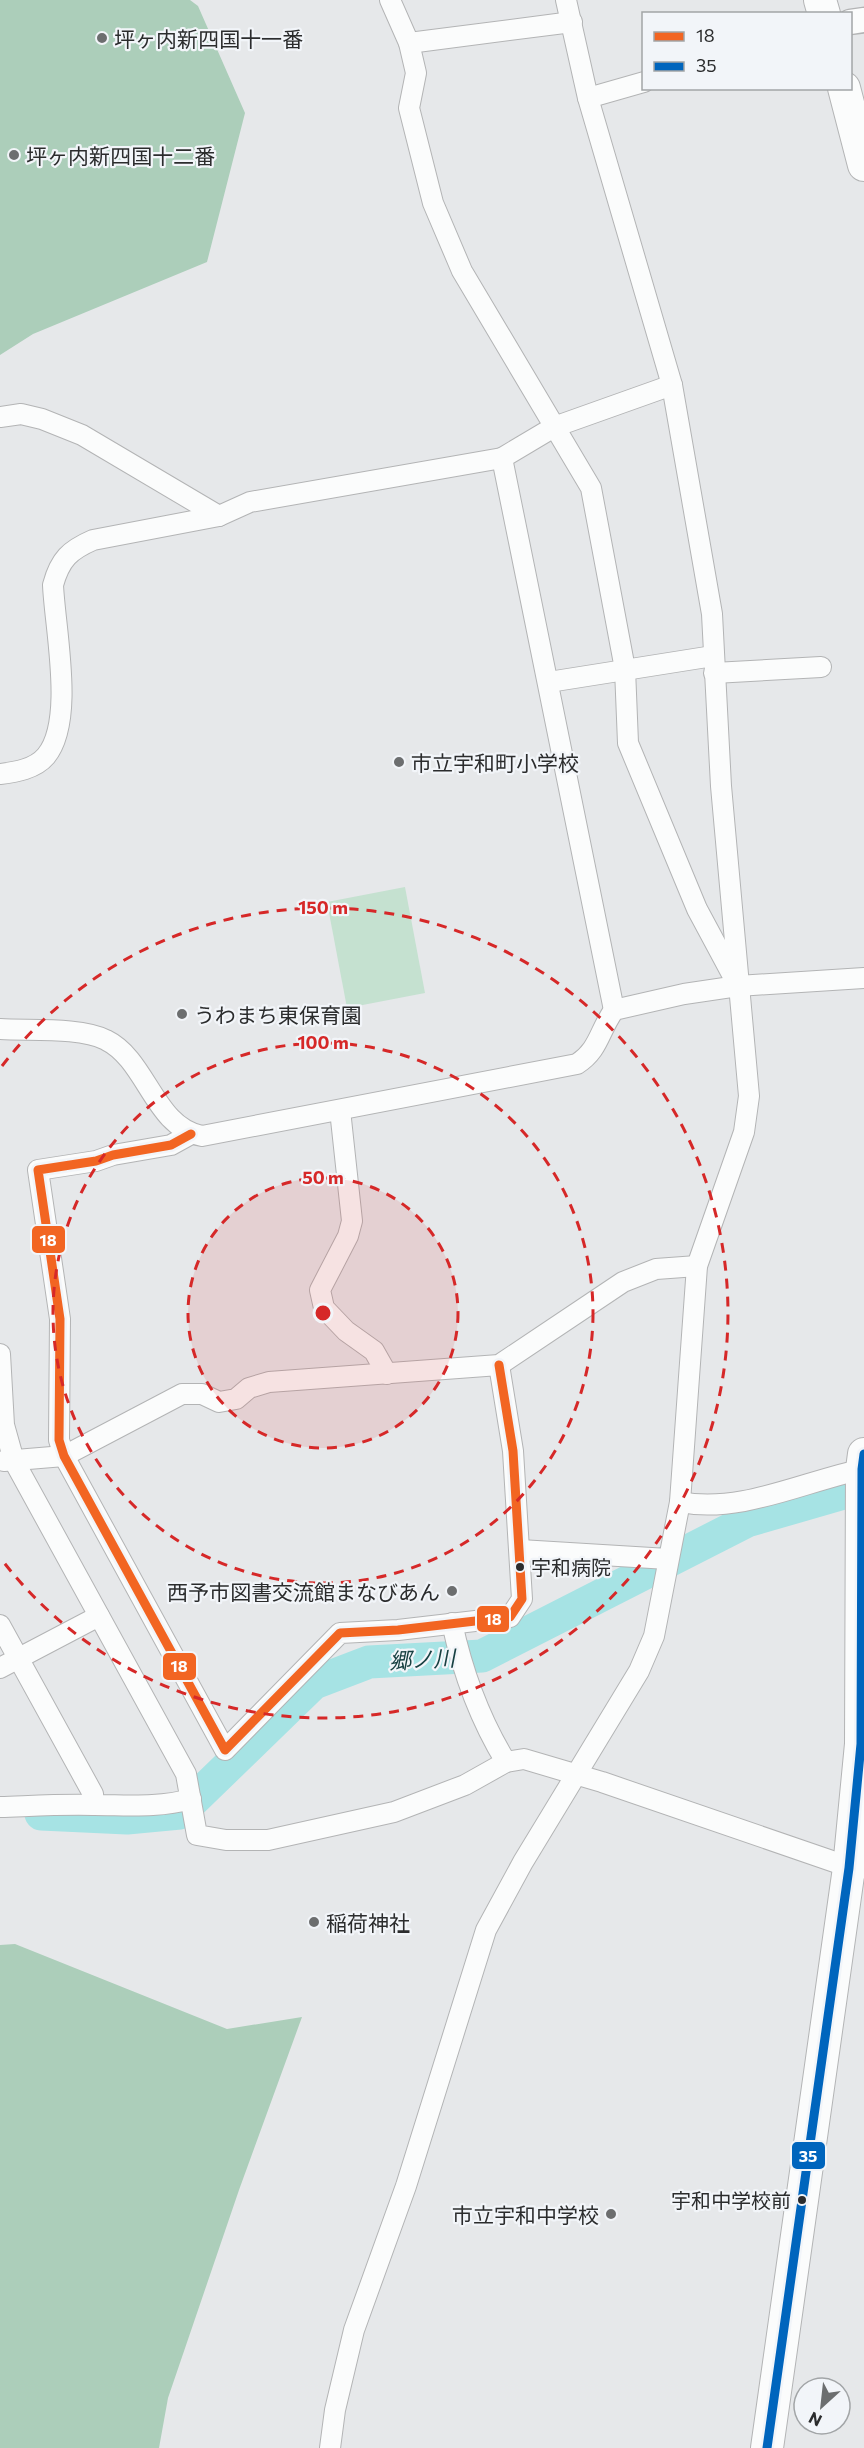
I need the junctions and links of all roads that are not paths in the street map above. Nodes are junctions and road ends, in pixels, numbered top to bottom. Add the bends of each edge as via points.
1 (390, 0) edge
2 (566, 0) edge
3 (572, 22) junction
4 (409, 43) junction
5 (642, 83) edge
6 (845, 90) edge
7 (588, 98) junction
8 (864, 165) edge
9 (672, 385) junction
10 (0, 417) edge
11 (554, 427) junction
12 (502, 458) junction
13 (219, 516) junction
14 (714, 665) junction
15 (821, 667) dead end
16 (625, 669) junction
17 (549, 681) junction
18 (0, 774) edge
19 (864, 978) edge
20 (738, 986) junction
21 (614, 1010) junction
22 (0, 1029) edge
23 (340, 1110) junction
24 (191, 1134) junction
25 (697, 1266) junction
26 (0, 1354) edge
27 (498, 1365) junction
28 (387, 1374) junction
29 (64, 1456) junction
30 (7, 1461) edge
31 (863, 1464) edge
32 (680, 1502) junction
33 (520, 1550) junction
34 (668, 1558) junction
35 (99, 1616) junction
36 (452, 1623) junction
37 (0, 1624) edge
38 (18, 1658) junction
39 (0, 1668) edge
40 (506, 1762) junction
41 (576, 1775) junction
42 (191, 1799) junction
43 (94, 1805) junction
44 (0, 1807) edge
45 (857, 1870) edge
46 (330, 2448) edge
47 (767, 2448) edge

1 - 4 street
2 - 3 street
3 - 4 street
3 - 7 street
4 - 11 street via 416,73 409,108 433,203 462,271
5 - 7 street
6 - 8 highway
7 - 9 street
9 - 11 street
9 - 14 street via 712,614
10 - 13 street via 21,414 82,435
11 - 12 street
11 - 16 street via 591,488
12 - 13 street via 250,502
12 - 17 street
13 - 18 street via 93,540 65,555 53,585 63,715 57,736 45,757 21,772
14 - 15 street
14 - 16 street
14 - 20 street
16 - 17 street
16 - 20 street via 628,743 697,909
17 - 21 street
19 - 20 street
20 - 21 street
20 - 25 street via 749,1096 744,1132
21 - 23 street via 591,1055 577,1064
22 - 24 street via 90,1034 106,1040 124,1052 173,1120
23 - 24 street via 202,1136
23 - 28 street via 352,1221 320,1290 324,1308 374,1352
24 - 29 street via 171,1145 38,1170 60,1319 58,1440
25 - 27 street via 656,1269 623,1282
25 - 32 street
26 - 30 street
27 - 28 street
27 - 33 street via 513,1451
28 - 29 street via 270,1382 249,1388 236,1399 219,1402 202,1394 182,1394
29 - 30 street
29 - 36 street via 225,1750 340,1634
30 - 35 street
31 - 32 street via 733,1502
31 - 45 highway
32 - 34 street
33 - 34 street
33 - 36 street via 522,1599 510,1617
34 - 41 street via 654,1635 639,1671
35 - 38 street
35 - 42 street via 186,1774
36 - 40 street via 473,1698
37 - 38 street
38 - 39 street
38 - 43 street via 93,1794
40 - 41 street via 524,1759
40 - 42 street via 465,1785 394,1812 268,1840 197,1835
41 - 45 street
41 - 46 street via 486,1930 409,2176 354,2330
42 - 43 street via 132,1808
43 - 44 street
45 - 47 highway

